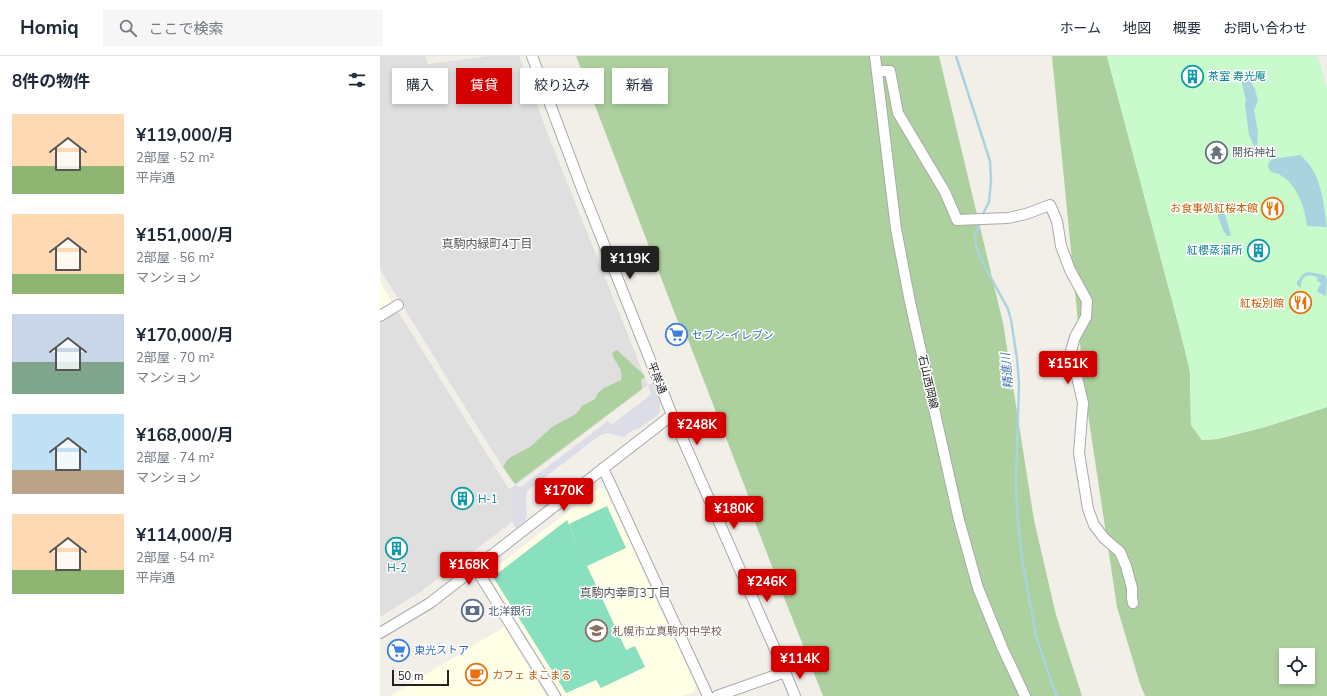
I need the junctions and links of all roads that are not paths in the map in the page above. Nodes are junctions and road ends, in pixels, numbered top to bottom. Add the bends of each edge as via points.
1 (532, 56) edge
2 (876, 56) edge
3 (877, 70) junction
4 (398, 305) dead end
5 (380, 316) edge
6 (672, 415) junction
7 (603, 468) junction
8 (475, 567) junction
9 (1133, 602) dead end
10 (380, 633) edge
11 (785, 672) junction
12 (555, 696) edge
13 (708, 696) edge
14 (717, 696) edge
15 (795, 696) edge
16 (1025, 696) edge

1 - 6 street, 平岸通
2 - 3 street, 石山西岡線
3 - 9 street via 890,71 898,113 945,192 957,220 1008,218 1050,205 1070,270 1087,301 1086,317 1071,351 1083,404 1078,453 1088,509 1094,525 1120,552 1132,588
3 - 16 street, 石山西岡線 via 896,230 959,520 978,588
4 - 5 street
6 - 7 street
6 - 11 street, 平岸通
7 - 8 street
7 - 13 street
8 - 10 street via 430,603
8 - 12 street
11 - 14 street
11 - 15 street, 平岸通

